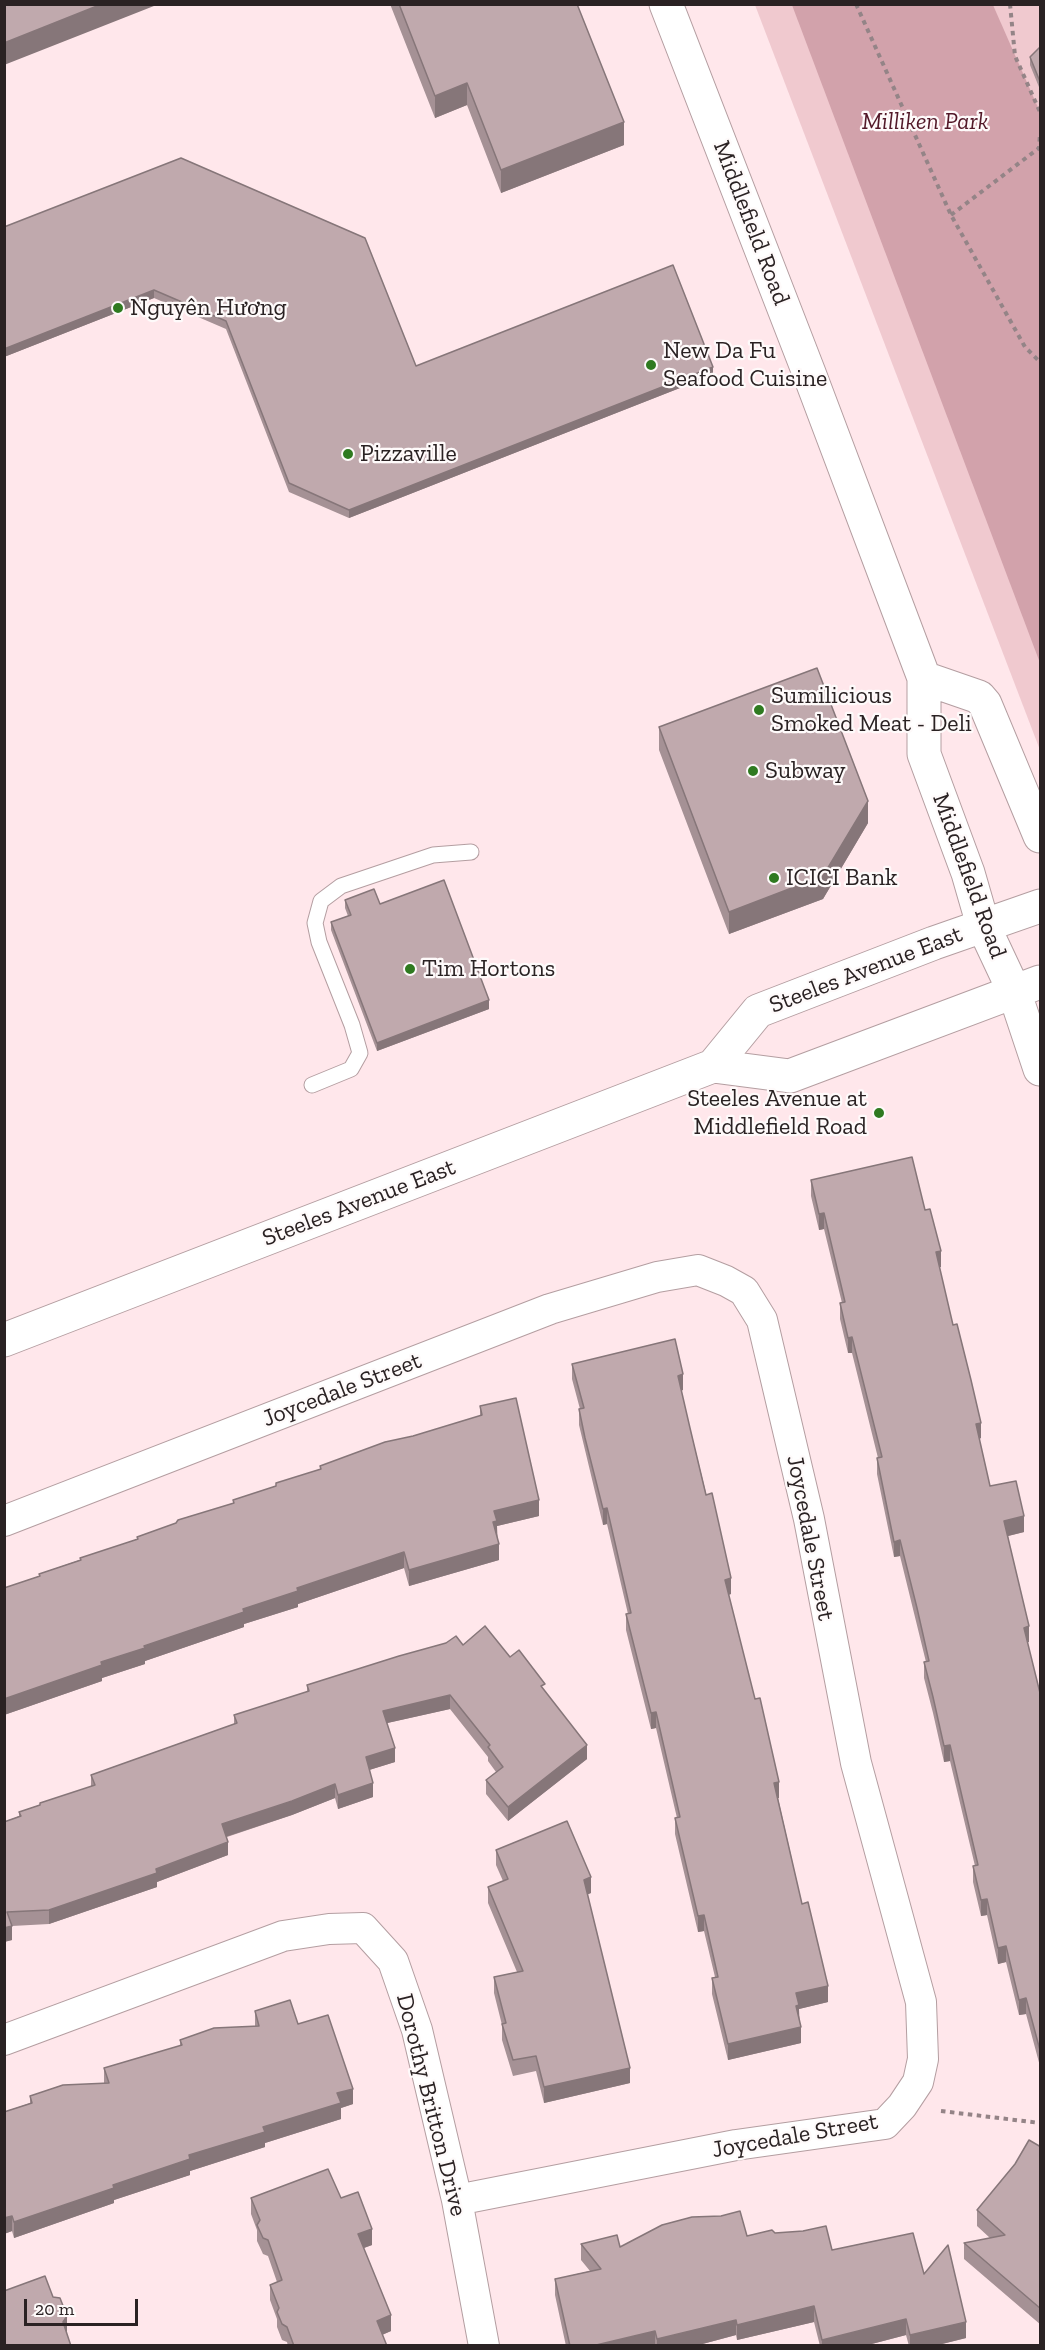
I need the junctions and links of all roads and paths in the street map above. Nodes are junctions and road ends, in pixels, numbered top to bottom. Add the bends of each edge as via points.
1 (666, 4) edge
2 (856, 4) edge
3 (1010, 4) edge
4 (1041, 112) edge
5 (1041, 134) edge
6 (951, 215) junction
7 (1041, 362) edge
8 (924, 678) junction
9 (1041, 836) edge
10 (471, 852) dead end
11 (1041, 906) edge
12 (983, 925) junction
13 (1027, 987) edge
14 (713, 1066) junction
15 (1041, 1069) edge
16 (312, 1085) dead end
17 (4, 1340) edge
18 (4, 1521) edge
19 (4, 2040) edge
20 (902, 2106) junction
21 (1041, 2122) edge
22 (457, 2200) junction
23 (484, 2346) edge

1 - 8 main road, Middlefield Road
2 - 6 path
3 - 4 path via 1016,56
5 - 6 path via 1039,148
6 - 7 path via 1025,347
8 - 9 main road via 980,698 985,704
8 - 12 main road, Middlefield Road via 924,754
10 - 16 lane via 433,855 341,886 321,902 315,923 319,942 360,1053 351,1069
11 - 12 main road, Steeles Avenue East
12 - 13 main road, Middlefield Road
12 - 14 main road, Steeles Avenue East via 758,1011
13 - 14 main road, Steeles Avenue East via 790,1076
13 - 15 main road, Middlefield Road
14 - 17 main road, Steeles Avenue East
18 - 20 street, Joycedale Street via 550,1309 657,1277 698,1270 744,1291 762,1320 808,1519 856,1763 921,2002 923,2059 918,2082
19 - 22 street, Dorothy Britton Drive via 283,1936 363,1928 393,1962 417,2030
20 - 21 path
20 - 22 street, Joycedale Street via 885,2124 736,2145
22 - 23 street, Dorothy Britton Drive

